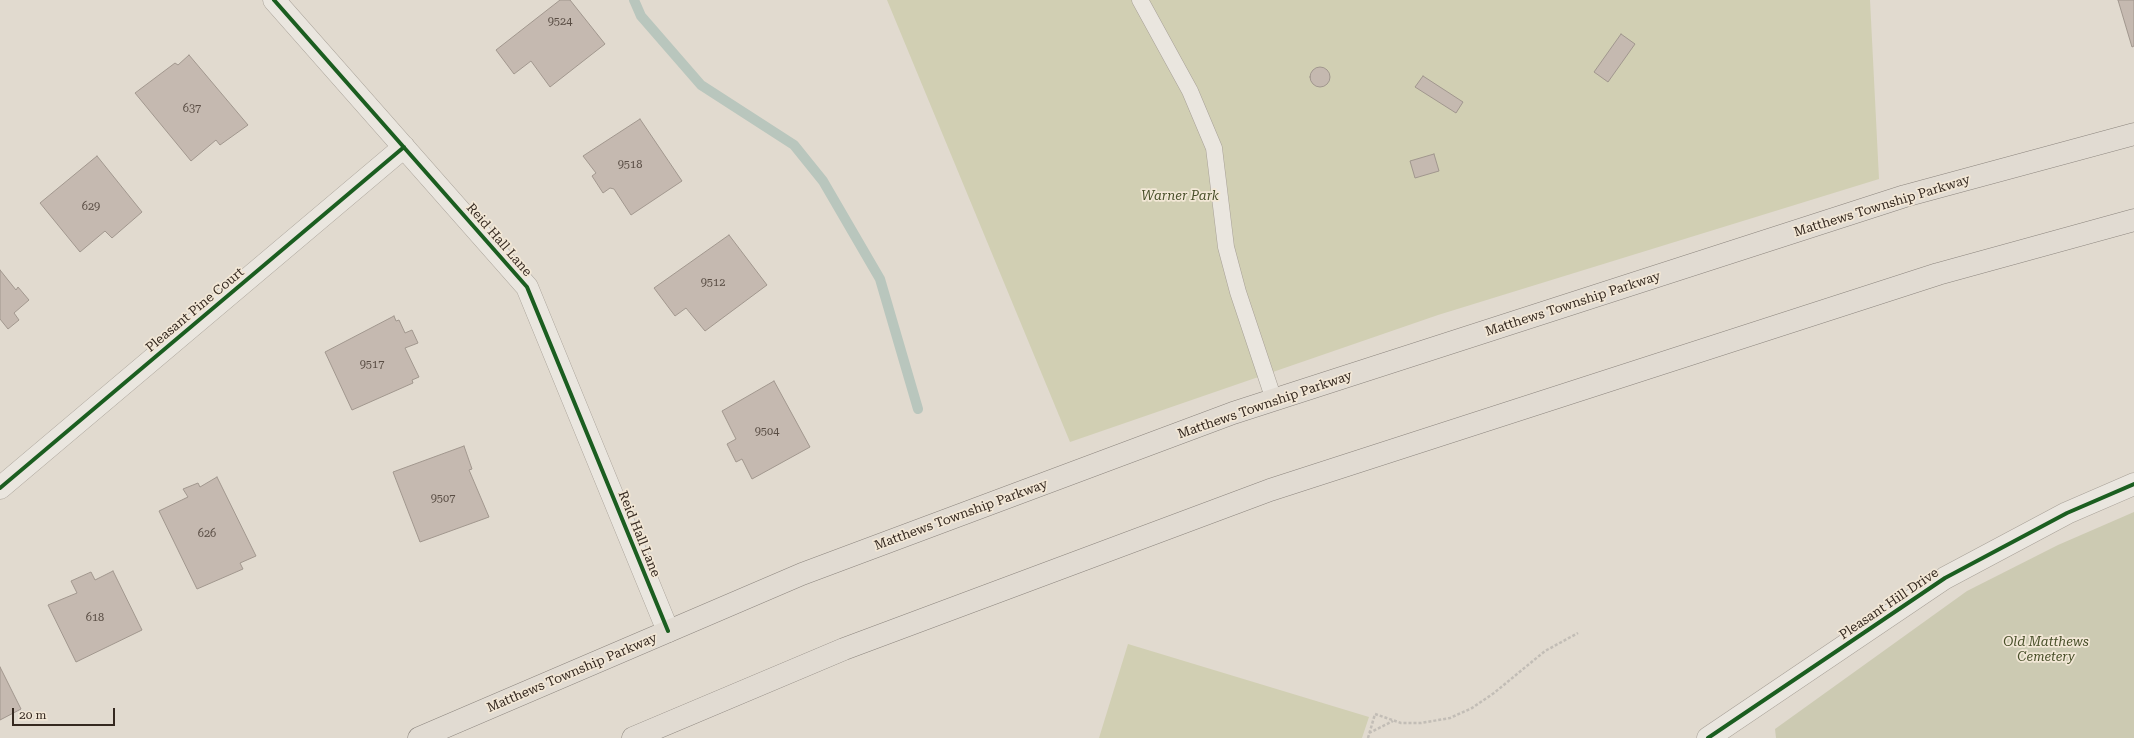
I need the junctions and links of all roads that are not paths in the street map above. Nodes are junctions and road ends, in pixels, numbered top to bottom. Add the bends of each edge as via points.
1 (274, 0) edge
2 (1140, 0) edge
3 (2134, 134) edge
4 (404, 147) junction
5 (2134, 220) edge
6 (1274, 400) junction
7 (2134, 484) edge
8 (0, 488) edge
9 (668, 631) junction
10 (419, 738) edge
11 (633, 738) edge
12 (1708, 738) edge

1 - 4 street, Reid Hall Lane
2 - 6 lane via 1190,91 1214,148 1226,247 1238,292
3 - 6 main road, Matthews Township Parkway via 1905,196
4 - 8 street, Pleasant Pine Court
4 - 9 street, Reid Hall Lane via 527,287
5 - 11 main road via 1938,274 1270,490 844,649
6 - 9 main road, Matthews Township Parkway via 802,574
7 - 12 street, Pleasant Hill Drive via 2067,513 1945,578
9 - 10 main road, Matthews Township Parkway

